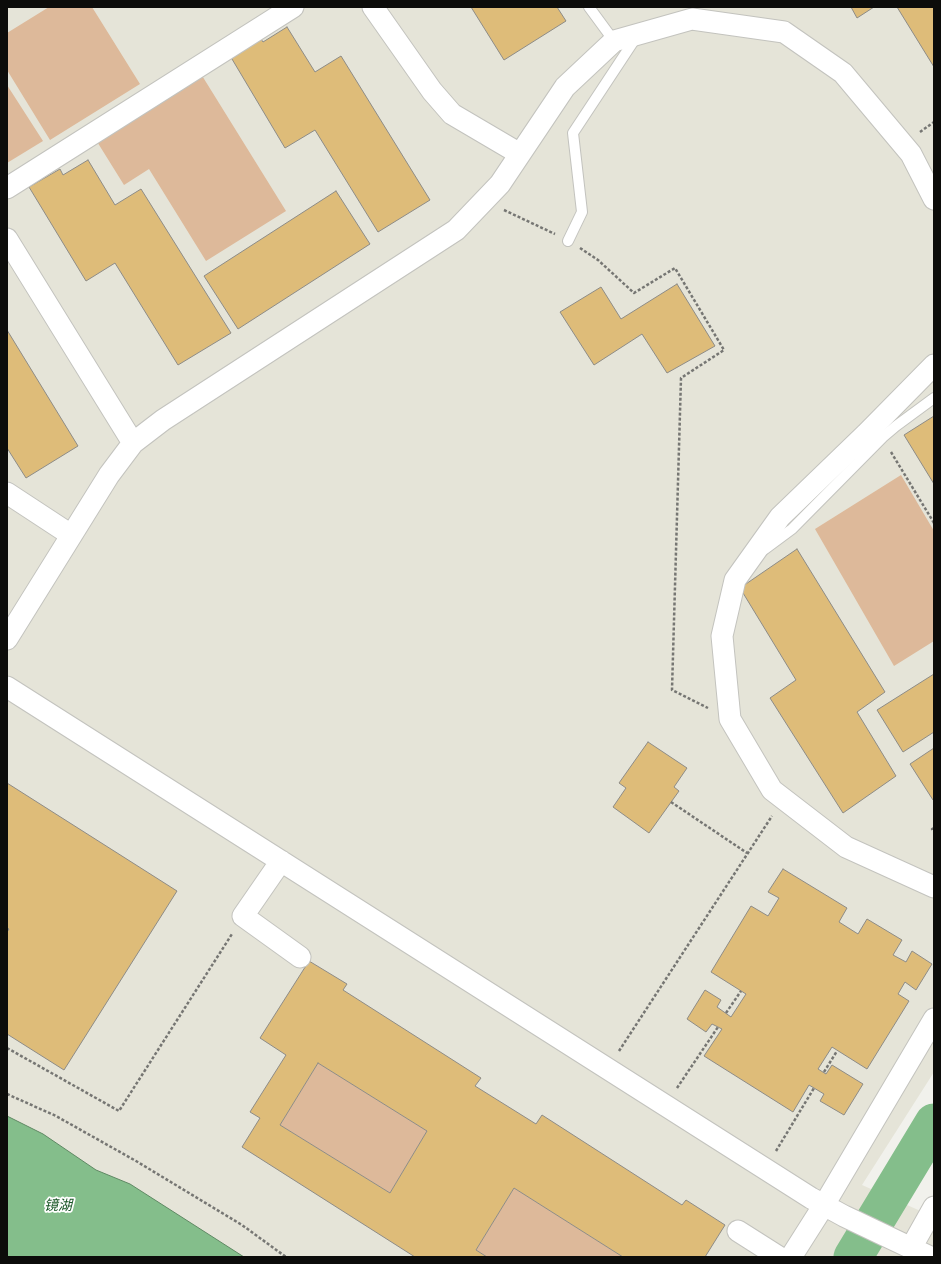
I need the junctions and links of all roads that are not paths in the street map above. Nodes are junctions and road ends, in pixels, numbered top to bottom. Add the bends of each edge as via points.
1 (293, 7) edge
2 (373, 7) edge
3 (589, 7) edge
4 (638, 34) junction
5 (614, 41) junction
6 (520, 154) junction
7 (7, 188) edge
8 (934, 199) edge
9 (7, 239) edge
10 (568, 241) road end
11 (934, 365) edge
12 (934, 398) edge
13 (133, 443) junction
14 (7, 493) edge
15 (71, 534) junction
16 (749, 561) junction
17 (7, 639) edge
18 (7, 687) edge
19 (281, 861) junction
20 (934, 887) edge
21 (300, 957) dead end
22 (934, 1019) edge
23 (824, 1206) junction
24 (934, 1207) edge
25 (738, 1231) dead end
26 (911, 1248) junction
27 (779, 1257) edge
28 (791, 1257) edge
29 (930, 1257) edge

1 - 7 street
2 - 6 street via 432,91 452,114
3 - 5 lane
4 - 5 street
4 - 8 street via 692,19 784,32 843,73 911,154
4 - 10 lane via 573,133 582,212
5 - 6 street via 565,86
6 - 13 street via 500,184 456,230 163,420
9 - 13 street
11 - 16 street via 780,517
12 - 16 lane via 896,426 792,529
13 - 15 street
14 - 15 street
15 - 17 street
16 - 20 street via 735,580 722,636 730,719 772,790 846,847
18 - 19 street
19 - 21 street via 243,916
19 - 23 street
22 - 23 street
23 - 26 street
23 - 28 street
24 - 26 street
25 - 27 street
26 - 29 street

